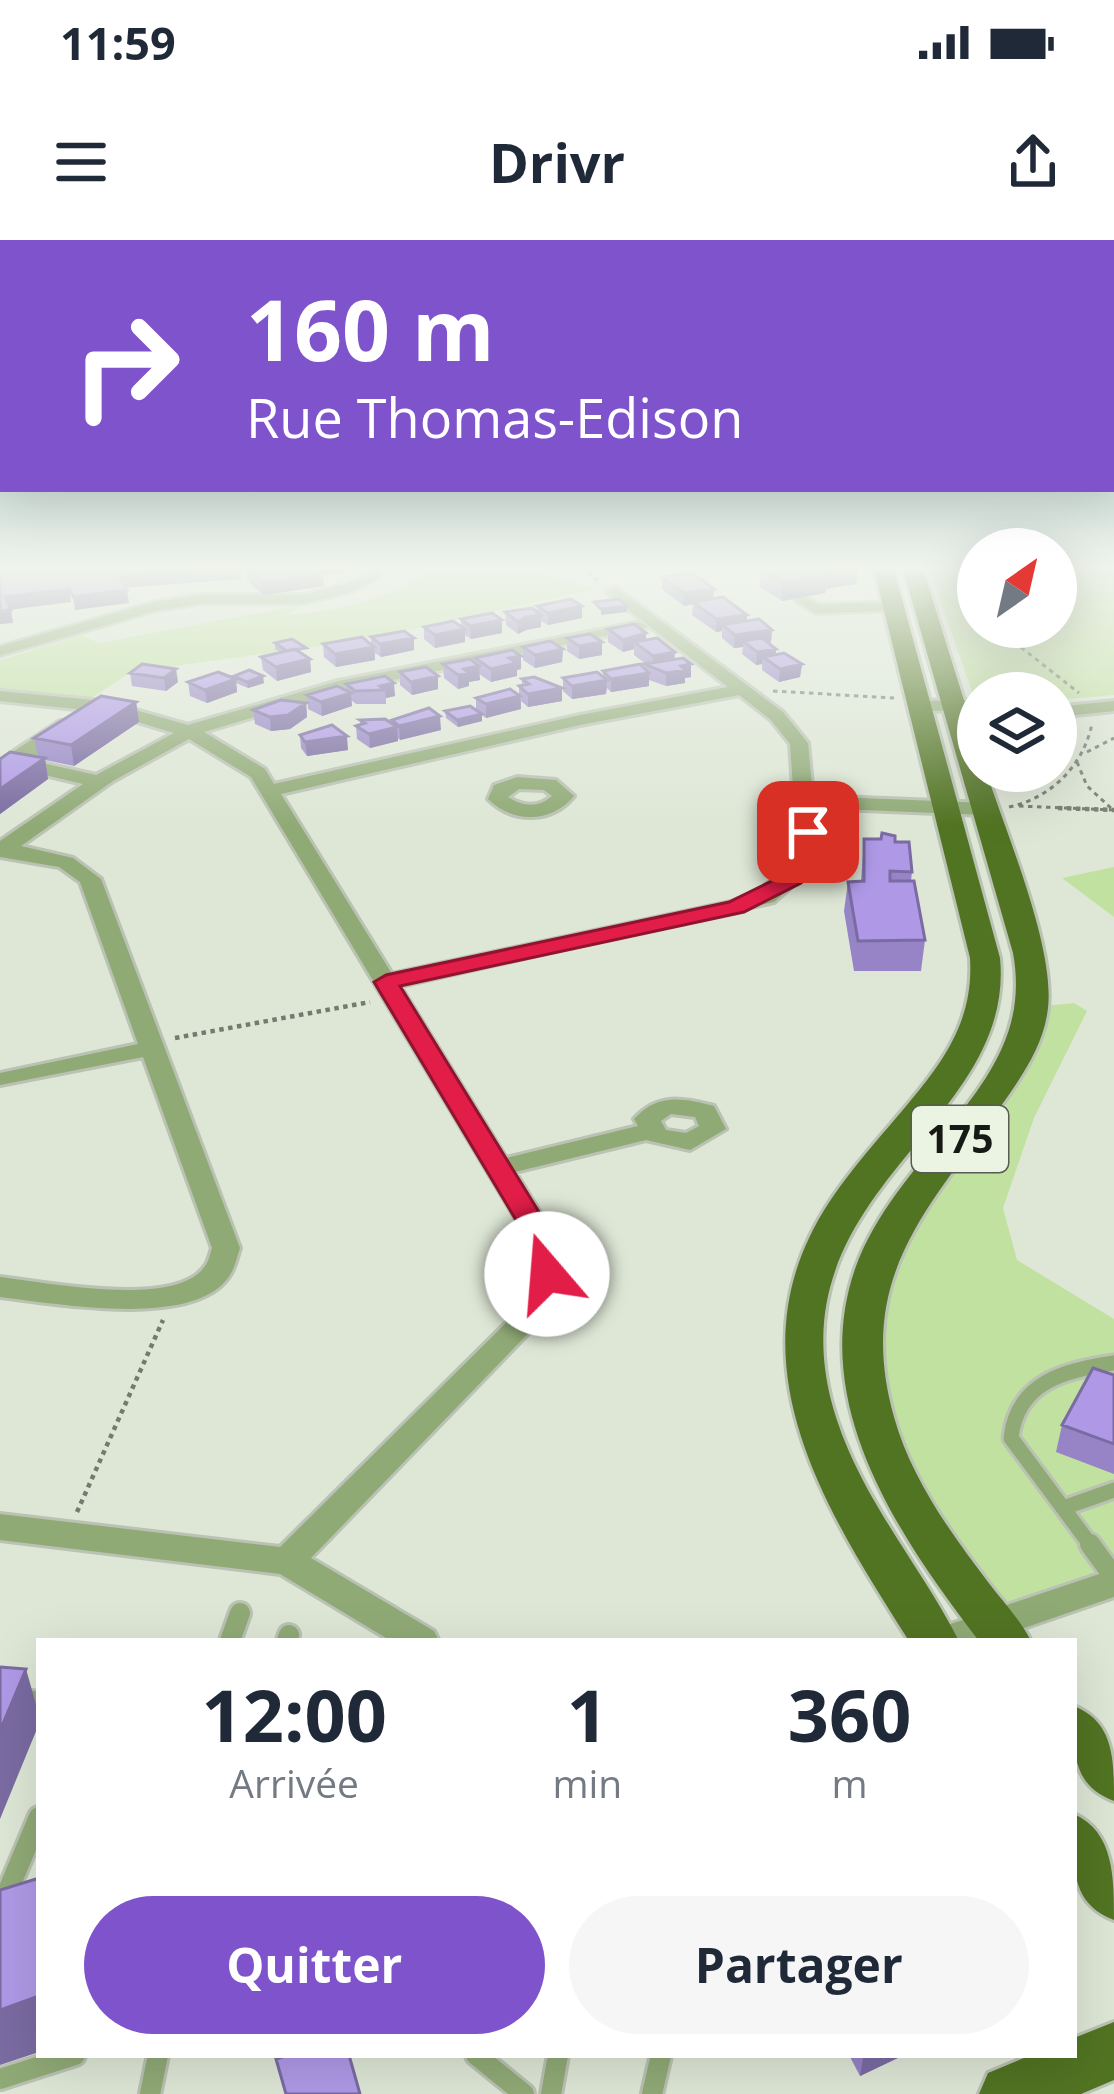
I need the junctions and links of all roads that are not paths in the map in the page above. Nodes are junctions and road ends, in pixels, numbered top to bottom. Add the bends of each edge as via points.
1 (496, 653) edge
2 (697, 653) edge
3 (926, 653) edge
4 (744, 689) junction
5 (1114, 695) edge
6 (0, 696) edge
7 (1077, 702) edge
8 (1088, 703) junction
9 (1077, 706) edge
10 (1114, 706) edge
11 (947, 710) edge
12 (79, 717) edge
13 (192, 730) junction
14 (99, 782) junction
15 (269, 791) junction
16 (806, 802) junction
17 (1002, 807) junction
18 (946, 808) junction
19 (1, 849) edge
20 (391, 990) junction
21 (152, 1045) junction
22 (2, 1081) edge
23 (650, 1131) dead end
24 (499, 1168) junction
25 (0, 1287) edge
26 (1114, 1363) edge
27 (1114, 1490) edge
28 (1063, 1508) junction
29 (0, 1526) edge
30 (287, 1561) junction
31 (1114, 1580) edge
32 (240, 1613) dead end
33 (1001, 1633) edge
34 (231, 1638) edge
35 (408, 1638) edge
36 (937, 1638) edge
37 (962, 1638) edge
38 (0, 1696) edge
39 (36, 1702) edge
40 (1077, 1731) edge
41 (1114, 1778) edge
42 (36, 1824) edge
43 (1077, 1842) edge
44 (36, 1895) edge
45 (1114, 1895) edge
46 (1114, 2051) edge
47 (66, 2058) edge
48 (157, 2058) edge
49 (480, 2058) edge
50 (557, 2058) edge
51 (660, 2058) edge
52 (0, 2079) edge
53 (150, 2094) edge
54 (524, 2094) edge
55 (550, 2094) edge
56 (652, 2094) edge
57 (1009, 2094) edge

1 - 13 street via 261,706
2 - 4 street
3 - 11 main road, 175
4 - 15 street via 501,763
4 - 16 street via 799,742
5 - 8 street
6 - 13 street via 87,701
7 - 8 street
8 - 9 street
8 - 10 street
11 - 17 main road, 175
11 - 18 main road, 175
12 - 14 street via 18,763
13 - 14 street
13 - 15 street via 258,773
14 - 19 street
15 - 20 street
16 - 18 street
16 - 20 street via 809,861 766,896
17 - 18 street
17 - 33 main road, 175 via 1035,980 1031,1030 886,1242 872,1272 862,1336 873,1419 901,1486
18 - 36 main road, 175 via 986,958 983,1022 845,1207 816,1269 802,1337 816,1431 880,1560
19 - 21 street via 66,862 90,879
20 - 24 street
21 - 22 street
21 - 25 street via 225,1262 184,1294
23 - 24 street
24 - 30 street via 533,1225 547,1274 531,1315
26 - 28 lane via 1054,1375 1010,1418 1011,1438
27 - 28 lane
28 - 31 lane
29 - 30 street
30 - 35 street
31 - 33 street
32 - 34 lane
33 - 37 street
38 - 39 lane
40 - 41 main road
42 - 44 lane via 4,1900
43 - 45 main road
46 - 57 main road
47 - 52 lane
48 - 53 lane
49 - 54 lane
50 - 55 lane
51 - 56 lane

